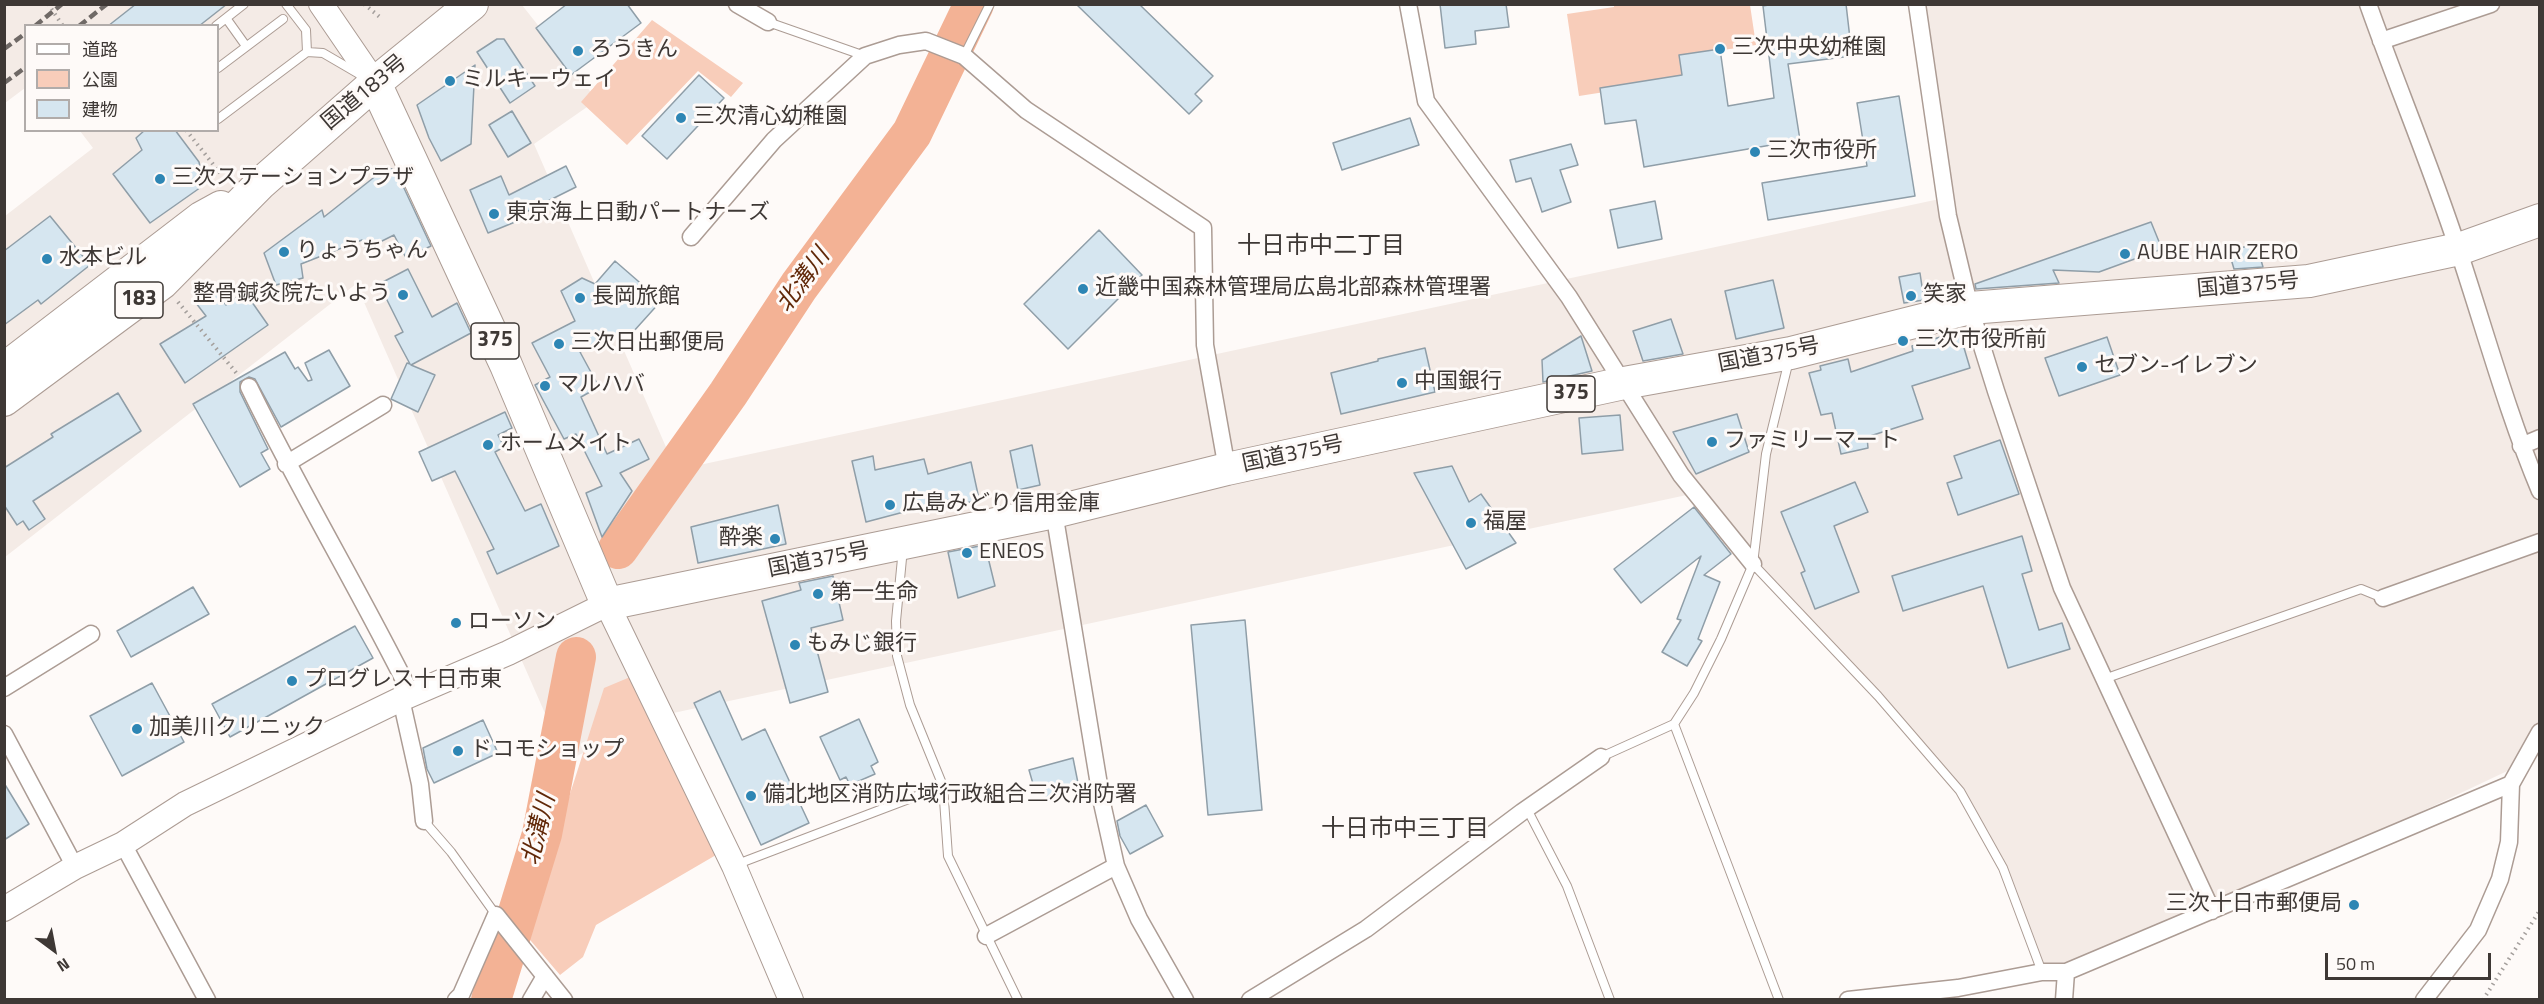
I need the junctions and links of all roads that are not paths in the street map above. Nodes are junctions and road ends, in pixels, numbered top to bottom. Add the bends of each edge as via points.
1 (244, 4) edge
2 (286, 4) edge
3 (321, 4) edge
4 (472, 4) edge
5 (737, 4) edge
6 (990, 4) edge
7 (1408, 4) edge
8 (1917, 4) edge
9 (2368, 4) edge
10 (2491, 4) edge
11 (226, 18) junction
12 (283, 19) dead end
13 (768, 22) joint
14 (218, 24) edge
15 (2381, 41) junction
16 (246, 46) junction
17 (307, 52) junction
18 (961, 55) junction
19 (865, 56) junction
20 (219, 67) edge
21 (375, 83) junction
22 (219, 118) edge
23 (260, 184) junction
24 (2540, 220) edge
25 (691, 237) dead end
26 (2458, 249) junction
27 (1970, 308) junction
28 (1791, 353) junction
29 (4, 369) edge
30 (1624, 383) junction
31 (249, 387) road end
32 (4, 400) edge
33 (383, 405) dead end
34 (2540, 438) edge
35 (2521, 446) junction
36 (286, 464) junction
37 (1227, 469) junction
38 (2540, 491) edge
39 (1054, 512) junction
40 (2540, 542) edge
41 (904, 544) junction
42 (1752, 564) junction
43 (2383, 598) joint
44 (607, 604) junction
45 (90, 634) dead end
46 (2103, 680) junction
47 (4, 688) edge
48 (406, 697) junction
49 (1674, 724) junction
50 (2540, 732) edge
51 (4, 734) edge
52 (1601, 758) joint
53 (2511, 784) junction
54 (944, 786) junction
55 (1527, 809) junction
56 (424, 821) joint
57 (123, 844) junction
58 (734, 866) junction
59 (1116, 866) junction
60 (75, 867) junction
61 (4, 909) edge
62 (2212, 911) junction
63 (496, 915) junction
64 (986, 936) junction
65 (2042, 972) junction
66 (2066, 972) junction
67 (545, 976) junction
68 (207, 999) edge
69 (456, 999) edge
70 (531, 999) edge
71 (564, 999) edge
72 (791, 999) edge
73 (1018, 999) edge
74 (1185, 999) edge
75 (1250, 999) edge
76 (1610, 999) edge
77 (1779, 999) edge
78 (1848, 999) edge
79 (2064, 999) edge
80 (2424, 999) edge

1 - 11 lane
2 - 17 lane via 306,30
3 - 21 street
4 - 21 highway, 国道183号 / 183
5 - 13 street
6 - 18 lane
7 - 30 street via 1426,101 1569,297
8 - 27 street via 1948,216
9 - 15 street
10 - 15 street
11 - 14 lane
11 - 16 lane
12 - 16 lane
13 - 19 lane
15 - 26 street
16 - 20 lane
17 - 21 lane via 323,53
17 - 22 lane
18 - 19 street via 926,41
18 - 37 street via 1026,110 1203,228 1205,345
19 - 25 street via 774,140
21 - 23 highway, 国道183号 / 183
21 - 44 highway, 375 via 506,365
23 - 29 highway, 国道183号 / 183 via 201,218
23 - 32 highway, 国道183号 / 183 via 162,283
24 - 26 highway, 国道375号 / 375
26 - 27 highway, 国道375号 / 375 via 2309,281
26 - 35 street
27 - 28 highway, 国道375号 / 375
27 - 46 street via 2062,588
28 - 30 highway, 国道375号 / 375
28 - 42 lane via 1766,454
30 - 37 highway, 国道375号 / 375
30 - 42 street via 1681,475
31 - 36 street
33 - 36 street
34 - 35 street
35 - 38 street
36 - 48 street via 383,638
37 - 39 highway, 国道375号 / 375
39 - 41 highway, 国道375号 / 375
39 - 59 street
40 - 43 street
41 - 44 highway, 国道375号 / 375
41 - 54 lane via 896,621 897,656 910,705
42 - 49 lane via 1721,639
42 - 65 lane via 1878,696 1960,791 2002,868
43 - 46 lane via 2361,589
44 - 48 street
44 - 58 street
45 - 47 street
46 - 62 street
48 - 56 street
48 - 57 street via 185,804
49 - 52 lane
49 - 77 lane
50 - 53 street
51 - 60 street
52 - 55 street
53 - 62 street
53 - 80 street via 2509,842 2500,879 2478,930
54 - 58 lane
54 - 64 lane via 948,856
55 - 75 street via 1366,929
55 - 76 lane via 1567,885
56 - 63 lane
57 - 60 street
57 - 68 street
58 - 72 street
59 - 64 street
59 - 74 street via 1139,919
60 - 61 street
62 - 66 street
63 - 67 street
63 - 69 street
64 - 73 lane
65 - 66 street
65 - 78 street via 1958,988
66 - 79 street
67 - 70 street
67 - 71 street

